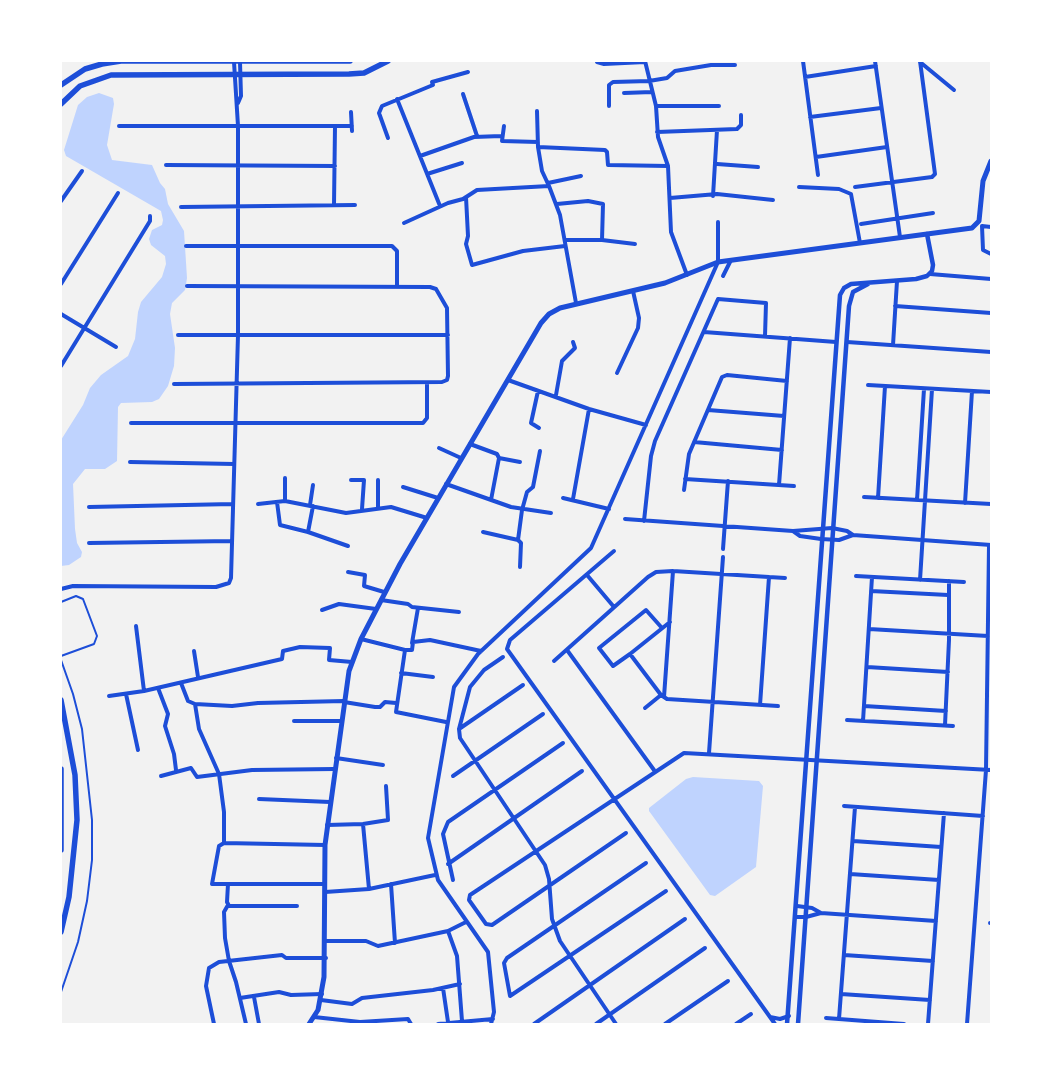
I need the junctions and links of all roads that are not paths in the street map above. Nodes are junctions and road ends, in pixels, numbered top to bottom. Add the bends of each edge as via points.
1 (350, 61) edge
2 (388, 61) edge
3 (803, 61) edge
4 (237, 62) edge
5 (597, 62) edge
6 (645, 62) edge
7 (920, 62) edge
8 (875, 64) edge
9 (735, 65) dead end
10 (468, 72) dead end
11 (238, 74) junction
12 (805, 76) junction
13 (649, 81) junction
14 (61, 85) edge
15 (954, 90) dead end
16 (652, 92) junction
17 (624, 93) dead end
18 (463, 94) dead end
19 (397, 99) junction
20 (61, 104) edge
21 (610, 106) dead end
22 (656, 106) junction
23 (719, 106) dead end
24 (882, 108) junction
25 (537, 111) dead end
26 (351, 112) dead end
27 (741, 115) dead end
28 (810, 117) junction
29 (119, 126) dead end
30 (238, 126) junction
31 (335, 126) junction
32 (504, 126) dead end
33 (717, 130) junction
34 (657, 132) junction
35 (477, 136) junction
36 (501, 136) junction
37 (388, 138) dead end
38 (538, 144) junction
39 (887, 146) junction
40 (420, 156) junction
41 (816, 157) junction
42 (991, 161) edge
43 (462, 163) dead end
44 (717, 164) junction
45 (166, 165) dead end
46 (238, 165) junction
47 (335, 166) junction
48 (668, 166) junction
49 (758, 167) dead end
50 (82, 171) dead end
51 (428, 174) junction
52 (581, 176) dead end
53 (818, 176) dead end
54 (892, 182) junction
55 (549, 185) junction
56 (799, 187) dead end
57 (855, 188) dead end
58 (118, 193) dead end
59 (713, 196) junction
60 (466, 197) junction
61 (670, 198) junction
62 (773, 200) dead end
63 (61, 201) edge
64 (557, 204) junction
65 (334, 205) junction
66 (355, 205) dead end
67 (440, 206) junction
68 (181, 207) dead end
69 (238, 207) junction
70 (933, 214) dead end
71 (150, 216) dead end
72 (897, 218) junction
73 (718, 222) dead end
74 (404, 223) dead end
75 (861, 224) dead end
76 (980, 225) junction
77 (991, 227) edge
78 (900, 234) junction
79 (927, 234) junction
80 (565, 240) junction
81 (602, 240) junction
82 (860, 242) junction
83 (635, 244) dead end
84 (186, 246) dead end
85 (238, 246) junction
86 (565, 246) junction
87 (991, 254) edge
88 (728, 260) junction
89 (719, 262) junction
90 (930, 274) junction
91 (687, 275) junction
92 (723, 276) dead end
93 (991, 279) edge
94 (897, 281) junction
95 (869, 283) junction
96 (61, 284) edge
97 (187, 286) dead end
98 (238, 286) junction
99 (397, 286) junction
100 (633, 290) junction
101 (576, 303) junction
102 (895, 306) junction
103 (991, 313) edge
104 (61, 314) edge
105 (85, 329) junction
106 (704, 332) junction
107 (178, 335) dead end
108 (238, 335) junction
109 (448, 335) junction
110 (765, 336) junction
111 (790, 338) junction
112 (847, 339) junction
113 (572, 342) dead end
114 (836, 342) junction
115 (893, 345) junction
116 (116, 347) dead end
117 (846, 348) junction
118 (991, 352) edge
119 (61, 366) edge
120 (617, 373) dead end
121 (508, 380) junction
122 (787, 381) junction
123 (427, 383) junction
124 (174, 384) dead end
125 (237, 384) junction
126 (868, 385) dead end
127 (885, 386) junction
128 (924, 389) junction
129 (932, 389) junction
130 (538, 391) junction
131 (972, 391) junction
132 (991, 392) edge
133 (556, 395) junction
134 (589, 409) junction
135 (708, 410) junction
136 (784, 416) junction
137 (131, 423) dead end
138 (235, 423) junction
139 (646, 425) junction
140 (539, 428) dead end
141 (694, 442) junction
142 (470, 444) junction
143 (439, 448) dead end
144 (782, 450) junction
145 (540, 451) dead end
146 (461, 458) junction
147 (499, 458) junction
148 (130, 462) dead end
149 (520, 462) dead end
150 (234, 464) junction
151 (285, 478) dead end
152 (685, 478) junction
153 (351, 480) dead end
154 (378, 480) dead end
155 (728, 481) junction
156 (446, 484) junction
157 (313, 485) dead end
158 (779, 485) junction
159 (794, 486) dead end
160 (403, 487) dead end
161 (684, 490) dead end
162 (864, 497) dead end
163 (438, 498) junction
164 (563, 498) dead end
165 (878, 498) junction
166 (573, 499) junction
167 (491, 500) junction
168 (917, 500) junction
169 (925, 500) junction
170 (285, 501) junction
171 (277, 502) junction
172 (965, 503) junction
173 (233, 504) junction
174 (258, 504) dead end
175 (991, 504) edge
176 (311, 505) junction
177 (89, 507) dead end
178 (378, 507) junction
179 (362, 509) junction
180 (522, 510) junction
181 (609, 510) junction
182 (551, 513) dead end
183 (427, 518) junction
184 (625, 519) dead end
185 (644, 521) junction
186 (724, 526) junction
187 (822, 527) junction
188 (832, 528) junction
189 (812, 529) junction
190 (793, 531) junction
191 (308, 532) junction
192 (483, 532) dead end
193 (852, 535) junction
194 (811, 536) junction
195 (822, 539) junction
196 (518, 540) junction
197 (832, 540) junction
198 (923, 540) junction
199 (232, 541) junction
200 (89, 543) dead end
201 (990, 545) edge
202 (348, 546) dead end
203 (723, 549) dead end
204 (614, 551) dead end
205 (723, 557) dead end
206 (520, 568) dead end
207 (673, 571) junction
208 (348, 572) dead end
209 (721, 574) junction
210 (587, 575) junction
211 (856, 576) dead end
212 (769, 577) junction
213 (872, 577) junction
214 (785, 578) dead end
215 (920, 580) junction
216 (949, 582) junction
217 (964, 582) dead end
218 (61, 589) edge
219 (871, 591) junction
220 (384, 592) junction
221 (948, 596) junction
222 (381, 600) junction
223 (61, 602) edge
224 (614, 607) junction
225 (418, 608) junction
226 (376, 609) junction
227 (322, 610) dead end
228 (459, 612) dead end
229 (670, 622) junction
230 (136, 626) dead end
231 (662, 628) junction
232 (869, 629) junction
233 (949, 634) junction
234 (988, 636) junction
235 (361, 639) junction
236 (412, 643) junction
237 (405, 650) junction
238 (567, 650) junction
239 (194, 651) dead end
240 (481, 651) junction
241 (630, 654) junction
242 (61, 656) edge
243 (503, 657) dead end
244 (61, 660) edge
245 (554, 661) dead end
246 (352, 662) junction
247 (866, 667) junction
248 (948, 672) junction
249 (401, 673) junction
250 (198, 677) junction
251 (433, 677) dead end
252 (181, 683) junction
253 (523, 685) dead end
254 (158, 688) junction
255 (144, 691) junction
256 (126, 694) junction
257 (109, 696) dead end
258 (663, 696) junction
259 (61, 700) edge
260 (344, 701) junction
261 (712, 702) junction
262 (396, 703) junction
263 (195, 704) junction
264 (760, 705) junction
265 (778, 706) dead end
266 (864, 706) junction
267 (645, 708) dead end
268 (946, 711) junction
269 (543, 714) dead end
270 (847, 720) dead end
271 (294, 721) dead end
272 (341, 721) junction
273 (863, 721) junction
274 (446, 722) junction
275 (945, 726) junction
276 (953, 726) dead end
277 (459, 729) junction
278 (563, 743) dead end
279 (138, 750) dead end
280 (709, 753) junction
281 (336, 758) junction
282 (807, 760) junction
283 (475, 761) junction
284 (816, 761) junction
285 (383, 765) dead end
286 (61, 769) edge
287 (334, 769) junction
288 (176, 770) junction
289 (654, 770) junction
290 (988, 770) edge
291 (582, 771) dead end
292 (219, 774) junction
293 (161, 776) dead end
294 (453, 776) dead end
295 (386, 786) dead end
296 (495, 790) junction
297 (614, 798) junction
298 (259, 799) dead end
299 (330, 802) junction
300 (844, 806) dead end
301 (855, 807) junction
302 (944, 813) junction
303 (983, 816) junction
304 (514, 819) junction
305 (363, 824) junction
306 (327, 825) junction
307 (626, 834) dead end
308 (853, 841) junction
309 (224, 843) junction
310 (325, 845) junction
311 (941, 847) junction
312 (61, 850) edge
313 (536, 851) junction
314 (646, 863) dead end
315 (448, 864) junction
316 (850, 874) junction
317 (435, 875) junction
318 (453, 880) dead end
319 (939, 880) junction
320 (228, 884) junction
321 (324, 884) junction
322 (391, 884) junction
323 (550, 886) junction
324 (370, 890) junction
325 (666, 891) dead end
326 (325, 892) junction
327 (228, 905) junction
328 (297, 906) dead end
329 (797, 906) junction
330 (807, 906) junction
331 (821, 913) junction
332 (847, 914) junction
333 (796, 917) junction
334 (806, 917) junction
335 (685, 919) dead end
336 (936, 921) junction
337 (466, 922) junction
338 (554, 926) junction
339 (448, 931) junction
340 (61, 932) edge
341 (326, 941) junction
342 (394, 943) junction
343 (705, 948) dead end
344 (844, 955) junction
345 (570, 957) junction
346 (326, 958) junction
347 (229, 961) junction
348 (933, 961) junction
349 (728, 980) dead end
350 (460, 984) junction
351 (590, 985) junction
352 (443, 988) junction
353 (61, 992) edge
354 (322, 994) junction
355 (841, 994) junction
356 (254, 997) junction
357 (240, 998) junction
358 (321, 1000) junction
359 (930, 1000) junction
360 (610, 1014) junction
361 (751, 1014) dead end
362 (788, 1016) junction
363 (770, 1017) junction
364 (314, 1018) junction
365 (826, 1018) dead end
366 (493, 1019) junction
367 (839, 1019) junction
368 (462, 1021) junction
369 (448, 1022) junction
370 (371, 1023) edge
371 (890, 1023) edge
372 (214, 1024) edge
373 (246, 1024) edge
374 (259, 1024) edge
375 (309, 1024) edge
376 (411, 1024) edge
377 (438, 1024) edge
378 (491, 1024) edge
379 (534, 1024) edge
380 (596, 1024) edge
381 (616, 1024) edge
382 (665, 1024) edge
383 (736, 1024) edge
384 (775, 1024) edge
385 (787, 1024) edge
386 (798, 1024) edge
387 (904, 1024) edge
388 (928, 1024) edge
389 (967, 1024) edge

1 - 4 main road
2 - 11 main road via 360,73
3 - 12 street
4 - 11 street
4 - 14 main road via 102,64 85,69
5 - 6 street
6 - 13 street
7 - 15 street
7 - 54 street via 936,171 932,177
8 - 12 street
8 - 24 street
9 - 13 street via 675,71 667,78
10 - 19 street via 432,82 432,85
11 - 20 main road via 111,75 80,86
11 - 30 street via 241,96
12 - 28 street
13 - 16 street
13 - 21 street via 611,82
16 - 17 street
16 - 22 street
18 - 35 street
19 - 37 street via 379,111
19 - 40 street
22 - 23 street
22 - 34 street
24 - 28 street
24 - 39 street
25 - 38 street
26 - 31 street via 352,128
27 - 33 street via 739,128
28 - 41 street
29 - 30 street
30 - 31 street
30 - 46 street
31 - 47 street
32 - 36 street
33 - 34 street
33 - 44 street
34 - 48 street
35 - 36 street
35 - 40 street
36 - 38 street via 502,141
38 - 48 street via 605,150 608,152 607,165
38 - 55 street via 542,171
39 - 41 street
39 - 54 street
40 - 51 street
41 - 53 street
42 - 76 main road via 984,174
43 - 51 street
44 - 49 street
44 - 59 street
45 - 46 street
46 - 47 street
46 - 69 street
47 - 65 street
48 - 61 street
50 - 63 street
51 - 67 street
52 - 55 street
54 - 57 street
54 - 72 street
55 - 60 street via 476,190
55 - 64 street
56 - 82 street via 839,189 851,194
58 - 96 street
59 - 61 street
59 - 62 street
60 - 67 street
60 - 86 street via 466,244 472,265 531,250
61 - 91 street via 671,232
64 - 80 street
64 - 81 street via 588,201 603,204
65 - 66 street
65 - 69 street
67 - 74 street
68 - 69 street
69 - 85 street
70 - 72 street
71 - 105 street
72 - 75 street
72 - 78 street
73 - 89 street
76 - 77 street
76 - 79 main road
76 - 87 street via 982,250
78 - 79 main road
78 - 82 main road
79 - 90 street via 933,265
80 - 81 street
80 - 86 street
81 - 83 street
82 - 88 main road
84 - 85 street
85 - 98 street
85 - 99 street via 392,246 397,251
86 - 101 street
88 - 89 main road
88 - 92 street
89 - 91 main road
89 - 139 street
90 - 93 street
90 - 94 street
91 - 100 main road
94 - 95 street
94 - 102 street
95 - 112 street via 851,294
95 - 114 street via 851,284 841,291
97 - 98 street
98 - 99 street
98 - 108 street
99 - 109 street via 436,289 446,303
100 - 101 main road
100 - 120 street via 638,328
101 - 121 main road via 545,318
102 - 103 street
102 - 115 street
104 - 105 street
105 - 116 street
105 - 119 street
106 - 110 street
106 - 110 street via 719,298 766,303
106 - 185 street via 653,448
107 - 108 street
108 - 109 street
108 - 125 street
109 - 123 street via 447,380
110 - 111 street
111 - 114 street
111 - 122 street
112 - 114 street via 844,335
112 - 115 street
112 - 117 street
113 - 133 street via 574,348 562,361
114 - 117 street via 843,350
114 - 187 street
115 - 118 street
117 - 188 street
121 - 130 street
121 - 142 main road
122 - 135 street via 724,376
122 - 136 street
123 - 125 street
123 - 138 street via 427,418 423,424
124 - 125 street
125 - 138 street
126 - 127 street
127 - 128 street
127 - 165 street
128 - 129 street
128 - 168 street
129 - 131 street
129 - 169 street
130 - 133 street
130 - 140 street via 531,423
131 - 132 street
131 - 172 street
133 - 134 street
134 - 139 street
134 - 166 street
135 - 136 street
135 - 141 street
136 - 144 street
137 - 138 street
138 - 150 street
139 - 181 street
141 - 144 street
141 - 152 street
142 - 146 main road
142 - 147 street via 497,454
143 - 146 street
144 - 158 street
145 - 180 street via 533,487 527,492
146 - 156 main road
147 - 149 street
147 - 167 street
148 - 150 street
150 - 173 street
151 - 170 street
152 - 155 street
152 - 161 street
153 - 179 street via 364,480
154 - 178 street
155 - 158 street
155 - 186 street
156 - 163 main road
156 - 167 street
157 - 176 street
158 - 159 street
160 - 163 street
162 - 165 street
163 - 183 main road
164 - 166 street
165 - 168 street
166 - 181 street
167 - 180 street
168 - 169 street
169 - 172 street
169 - 198 street
170 - 171 street
170 - 176 street
171 - 174 street
171 - 191 street via 280,524
172 - 175 street
173 - 177 street
173 - 199 street
176 - 179 street via 346,513
176 - 191 street
178 - 179 street
178 - 183 street via 397,507
180 - 182 street
180 - 196 street
181 - 240 street via 588,552
183 - 220 main road
184 - 185 street
185 - 186 street
186 - 190 street
186 - 203 street
187 - 188 street
187 - 189 street
187 - 195 street
188 - 193 street
188 - 197 street
189 - 190 street
189 - 194 street
190 - 194 street via 800,536
191 - 202 street
192 - 196 street
193 - 197 street
193 - 198 street
194 - 195 street
195 - 197 street
195 - 282 street
196 - 206 street via 521,543
197 - 284 street
198 - 201 street
198 - 215 street
199 - 200 street
199 - 218 street via 232,578 223,586 73,586
201 - 234 street
204 - 210 street
205 - 209 street
207 - 209 street
207 - 224 street via 652,574
207 - 229 street
208 - 220 street via 365,575 364,586
209 - 212 street
209 - 261 street
210 - 224 street
210 - 297 street via 510,640 507,649
211 - 213 street
212 - 214 street
212 - 264 street
213 - 215 street
213 - 219 street
215 - 216 street
216 - 217 street
216 - 221 street
219 - 221 street
219 - 232 street
220 - 222 main road
221 - 233 street
222 - 225 street
222 - 226 main road
223 - 242 lane via 76,596 83,598 97,636 94,644
224 - 238 street
225 - 228 street
225 - 236 street
226 - 227 street via 338,604
226 - 235 main road
229 - 231 street
229 - 258 street
230 - 255 street
231 - 241 street
231 - 241 street via 646,610 599,648 613,666
232 - 233 street
232 - 247 street
233 - 234 street
233 - 248 street
234 - 290 street
235 - 237 street
235 - 246 main road
236 - 237 street via 412,650
236 - 240 street via 430,640
237 - 249 street
238 - 245 street
238 - 289 street
239 - 250 street
240 - 274 street via 454,687
241 - 258 street
243 - 277 street via 484,670 470,687
244 - 353 lane via 82,729 92,820 92,852 87,901 78,942
246 - 250 street via 330,660 330,648 300,647 283,650 282,659
246 - 260 main road
247 - 248 street
247 - 266 street
248 - 268 street
249 - 251 street
249 - 262 street
250 - 252 street
252 - 254 street
252 - 263 street via 188,700
253 - 277 street
254 - 255 street
254 - 288 street via 168,714 165,726
255 - 256 street
256 - 257 street
256 - 279 street
258 - 261 street
258 - 267 street
259 - 340 main road via 75,774 77,820 69,897
260 - 262 street via 375,707 385,702
260 - 263 street via 232,706
260 - 272 main road
261 - 264 street
261 - 280 street
262 - 274 street via 396,712
263 - 292 street via 199,729
264 - 265 street
266 - 268 street
266 - 273 street
268 - 275 street
269 - 283 street
270 - 273 street
271 - 272 street
272 - 281 main road
273 - 275 street
274 - 317 street via 435,807 428,834
275 - 276 street
277 - 283 street via 460,738
278 - 296 street
280 - 282 street
280 - 289 street via 684,753
281 - 285 street
281 - 287 main road
282 - 284 street
282 - 329 street
283 - 294 street
283 - 296 street
284 - 290 street
284 - 330 street
286 - 312 main road
287 - 292 street via 252,770
287 - 299 main road
288 - 292 street via 191,768 197,777
288 - 293 street
289 - 297 street
290 - 303 street
291 - 304 street
292 - 309 street
295 - 305 street via 390,818
296 - 304 street
296 - 315 street via 448,822 443,834
297 - 313 street
297 - 363 street
298 - 299 street
299 - 306 main road
300 - 301 street
301 - 302 street
301 - 308 street
302 - 303 street
302 - 311 street
303 - 389 street
304 - 313 street
304 - 315 street
305 - 306 street
305 - 324 street
306 - 310 main road
307 - 323 street
308 - 311 street
308 - 316 street
309 - 310 street
309 - 320 street via 219,846 211,882
310 - 321 main road
311 - 319 street
313 - 323 street via 545,865
313 - 323 street via 470,895 469,900 489,926
314 - 338 street
315 - 318 street
316 - 319 street
316 - 332 street
317 - 322 street
317 - 337 street
319 - 336 street
320 - 321 street
320 - 327 street
321 - 326 main road
322 - 324 street
322 - 342 street
323 - 338 street
324 - 326 street
325 - 345 street
326 - 341 main road
327 - 328 street
327 - 347 street via 224,912
329 - 330 street
329 - 333 street
330 - 331 street
330 - 334 street
331 - 332 street
331 - 334 street
332 - 336 street
332 - 344 street
333 - 334 street
333 - 362 street
334 - 386 street
335 - 351 street
336 - 348 street
337 - 339 street
337 - 366 street via 488,952
338 - 345 street
338 - 345 street via 505,960 510,996
339 - 342 street
339 - 350 street via 457,956
341 - 342 street via 366,941 378,946
341 - 346 main road
343 - 360 street
344 - 348 street
344 - 355 street
345 - 351 street
346 - 347 street via 286,958 282,955
346 - 354 main road
347 - 357 street
347 - 372 street via 219,962 210,968 206,986
348 - 359 street
349 - 382 street
350 - 352 street
350 - 368 street
351 - 360 street
351 - 379 street
352 - 358 street via 370,997 352,1004
352 - 369 street
354 - 356 street via 279,992
354 - 358 main road
355 - 359 street
355 - 367 street
356 - 357 street
356 - 374 street
357 - 373 street
358 - 364 main road
359 - 388 street
360 - 380 street
360 - 381 street
361 - 383 street
362 - 363 street via 780,1019
362 - 385 street
363 - 384 street
364 - 370 street
364 - 375 main road
365 - 367 street
366 - 368 street
366 - 378 street
367 - 371 street
368 - 369 street
369 - 377 street
370 - 376 street via 408,1019
371 - 387 street

